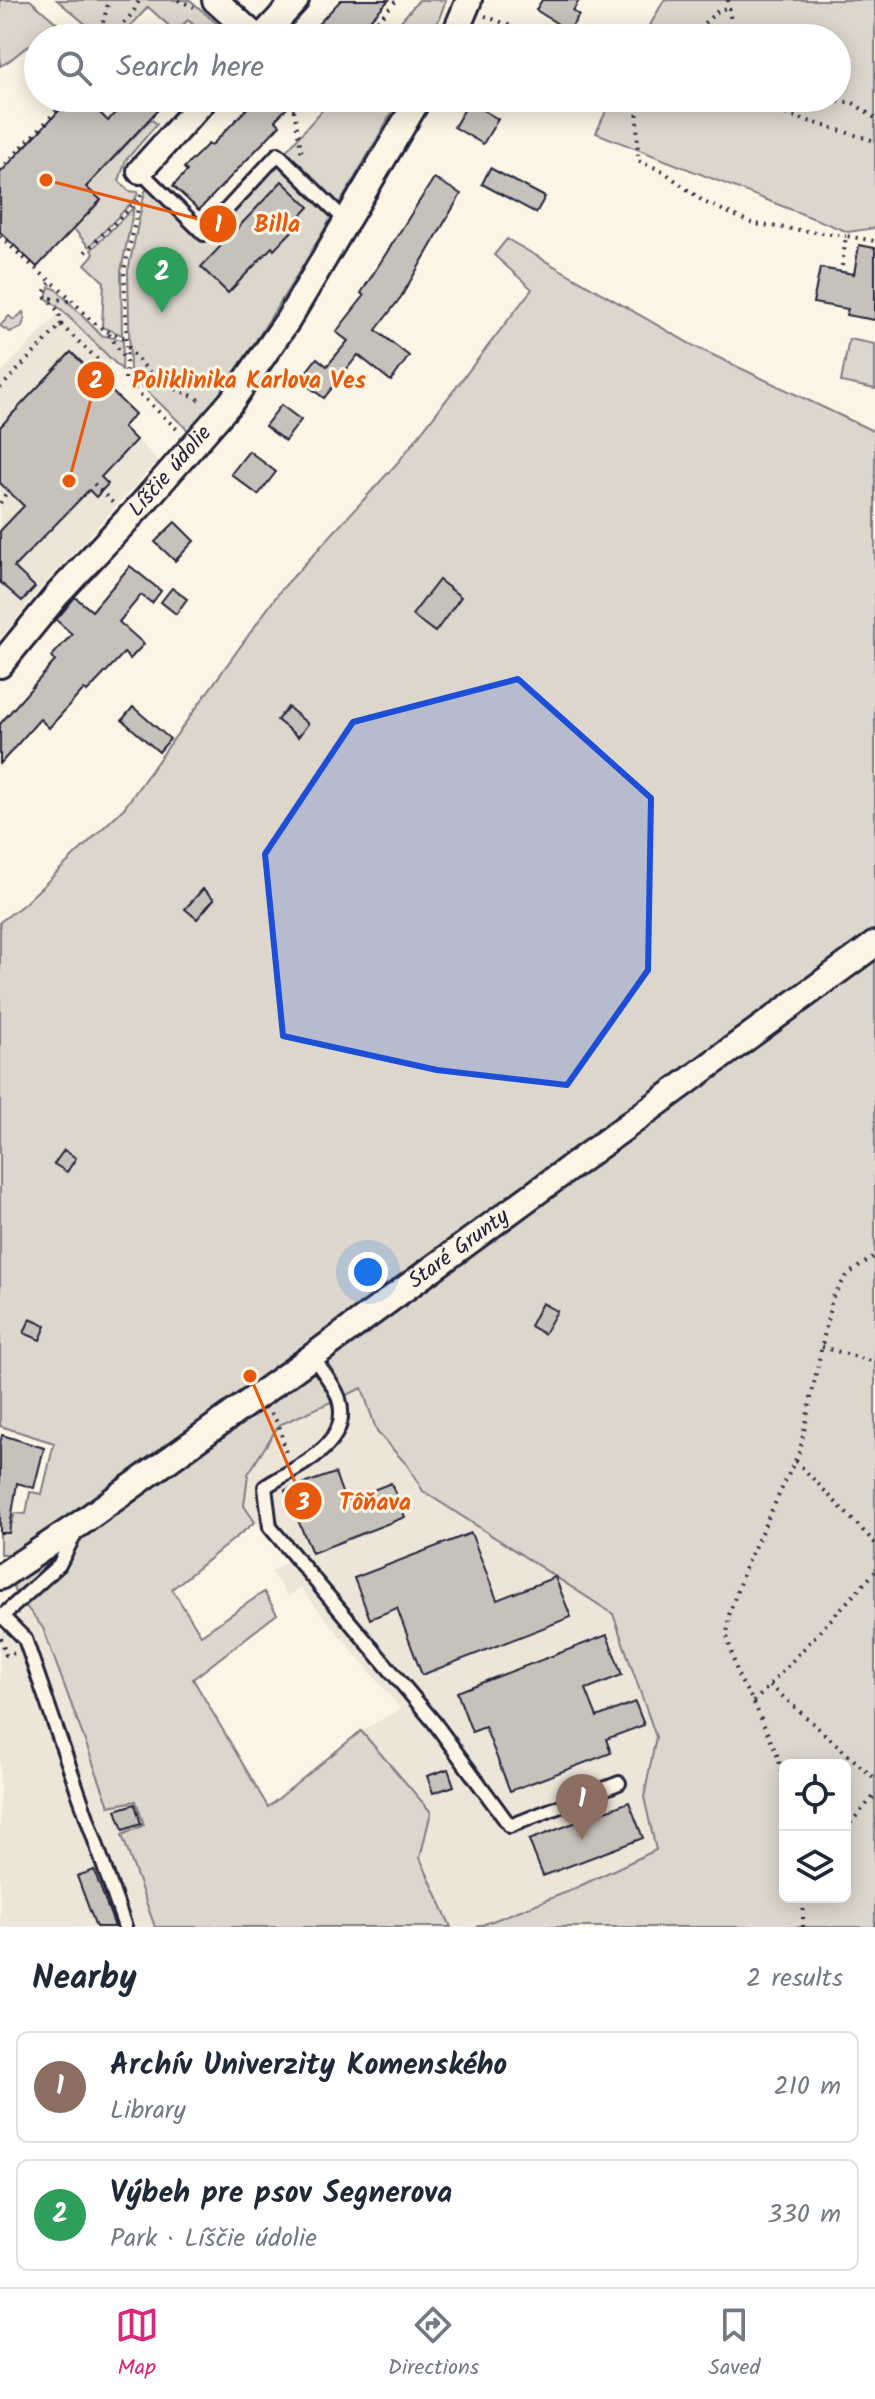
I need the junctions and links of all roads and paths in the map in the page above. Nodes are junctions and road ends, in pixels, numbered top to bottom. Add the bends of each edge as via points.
1 (109, 0) edge
2 (139, 0) edge
3 (215, 0) edge
4 (296, 0) edge
5 (397, 0) edge
6 (728, 0) edge
7 (468, 4) edge
8 (381, 7) dead end
9 (729, 8) junction
10 (386, 12) junction
11 (103, 24) edge
12 (121, 24) edge
13 (243, 24) edge
14 (273, 24) edge
15 (374, 24) edge
16 (459, 24) edge
17 (512, 24) edge
18 (703, 24) edge
19 (731, 24) edge
20 (851, 102) edge
21 (55, 112) edge
22 (194, 112) edge
23 (294, 112) edge
24 (411, 112) edge
25 (638, 112) edge
26 (782, 112) edge
27 (875, 118) edge
28 (875, 141) edge
29 (0, 170) edge
30 (143, 174) junction
31 (306, 182) junction
32 (140, 199) junction
33 (345, 220) junction
34 (0, 236) edge
35 (846, 236) junction
36 (875, 241) edge
37 (85, 252) dead end
38 (842, 266) dead end
39 (50, 283) junction
40 (58, 288) junction
41 (49, 300) junction
42 (73, 302) junction
43 (61, 325) junction
44 (109, 334) junction
45 (127, 338) junction
46 (127, 345) junction
47 (126, 360) junction
48 (99, 361) dead end
49 (0, 388) edge
50 (211, 411) dead end
51 (187, 439) dead end
52 (94, 484) dead end
53 (8, 490) dead end
54 (101, 491) dead end
55 (0, 503) edge
56 (0, 665) edge
57 (875, 944) edge
58 (875, 1256) edge
59 (822, 1347) junction
60 (313, 1356) junction
61 (875, 1362) edge
62 (279, 1425) dead end
63 (796, 1461) junction
64 (290, 1470) junction
65 (81, 1523) junction
66 (875, 1543) edge
67 (875, 1572) edge
68 (0, 1577) edge
69 (1, 1617) edge
70 (770, 1685) junction
71 (754, 1703) junction
72 (779, 1761) edge
73 (875, 1779) edge
74 (619, 1783) dead end
75 (875, 1795) edge
76 (851, 1822) edge
77 (803, 1903) edge
78 (125, 1927) edge
79 (803, 1927) edge

1 - 11 path
2 - 12 path
3 - 13 street
4 - 14 street
5 - 10 path
6 - 9 path
7 - 16 street
7 - 17 path
8 - 10 path
9 - 18 path
9 - 19 path
10 - 15 path
20 - 27 path
21 - 29 path
22 - 30 street
23 - 31 path
24 - 33 street, Líščie údolie
25 - 35 path via 638,161 663,171 704,202 754,224
26 - 28 path
30 - 31 lane via 204,234 278,154
30 - 32 path
31 - 33 lane
32 - 37 path
32 - 45 path via 124,271
33 - 56 street, Líščie údolie via 288,320 231,402
34 - 39 path
35 - 36 path
35 - 38 path
39 - 40 path
39 - 41 path via 43,294
40 - 41 path
40 - 42 path
41 - 42 path
41 - 43 path
42 - 44 path
43 - 48 path
43 - 49 path
44 - 45 path
44 - 47 path
45 - 46 path
46 - 47 path
46 - 50 path via 147,370 174,389 192,394
47 - 51 path via 125,380
52 - 54 path
53 - 55 path
57 - 60 street, Staré Grunty
58 - 59 path via 848,1274 832,1298
59 - 61 path
59 - 63 path
60 - 64 lane via 339,1399 340,1425 326,1449
60 - 65 street, Staré Grunty
62 - 64 path
63 - 66 path
63 - 71 path via 745,1567 729,1615 731,1651
64 - 74 lane via 265,1487 270,1527 434,1722 510,1826
65 - 68 street, Staré Grunty
65 - 69 lane via 59,1565
67 - 70 path
69 - 78 lane via 25,1639
70 - 71 path
70 - 73 path
71 - 72 path
75 - 76 path
77 - 79 path

